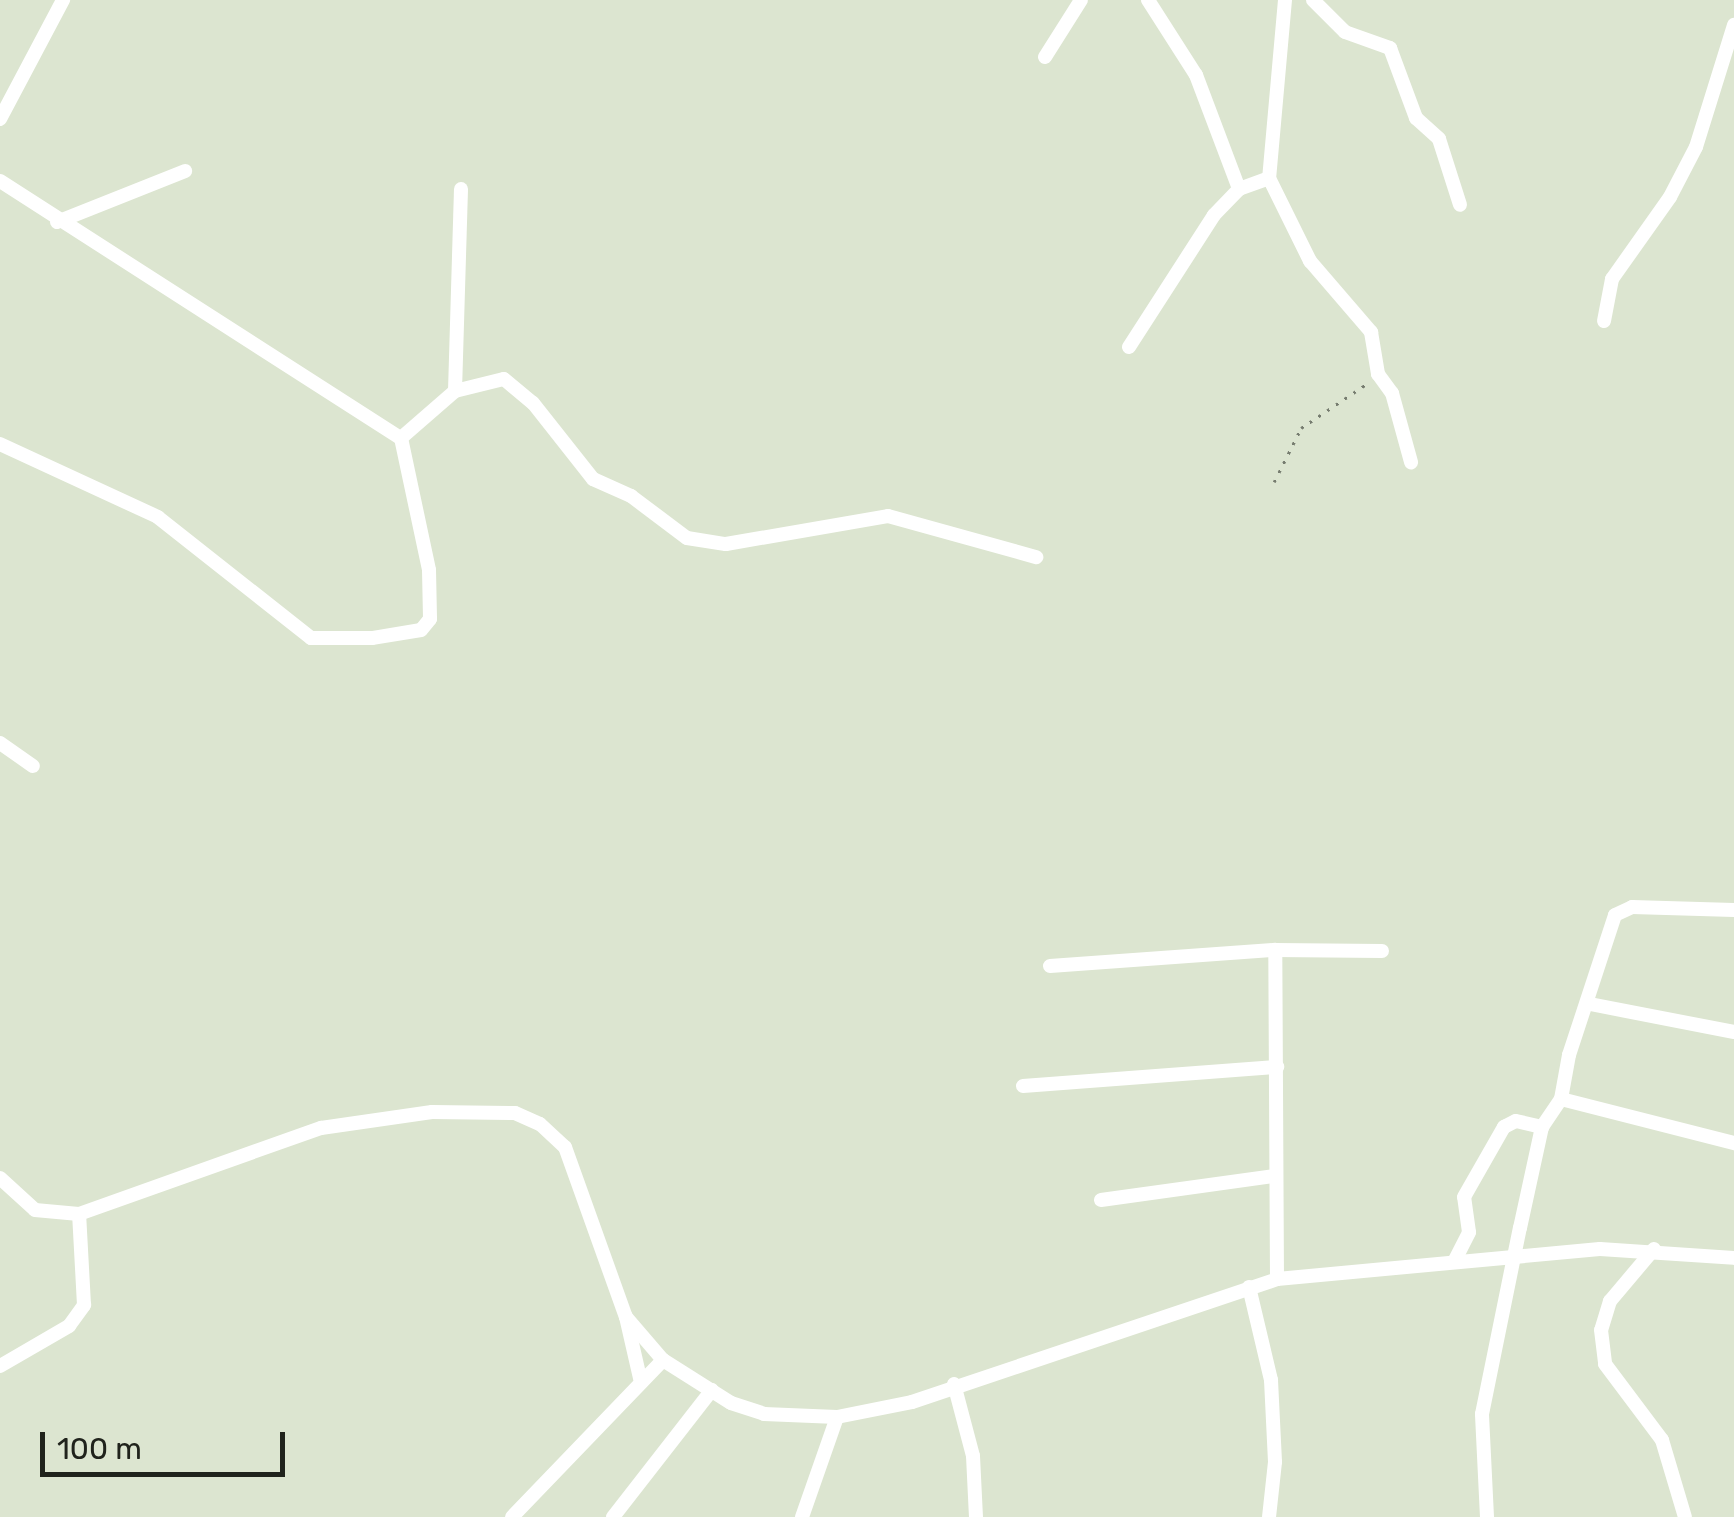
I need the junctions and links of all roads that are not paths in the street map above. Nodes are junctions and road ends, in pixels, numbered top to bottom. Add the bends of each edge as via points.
1 (63, 0) edge
2 (1080, 0) edge
3 (1148, 0) edge
4 (1285, 0) edge
5 (1313, 0) edge
6 (1734, 25) edge
7 (1044, 57) dead end
8 (0, 119) edge
9 (184, 171) dead end
10 (1269, 178) junction
11 (0, 182) edge
12 (461, 189) dead end
13 (1239, 189) junction
14 (1460, 205) dead end
15 (57, 222) junction
16 (1604, 322) dead end
17 (1128, 347) dead end
18 (456, 390) junction
19 (401, 438) junction
20 (0, 444) edge
21 (1412, 462) dead end
22 (1036, 558) dead end
23 (0, 744) edge
24 (33, 766) dead end
25 (1734, 910) edge
26 (1275, 950) junction
27 (1382, 952) dead end
28 (1050, 966) dead end
29 (1590, 1004) junction
30 (1734, 1032) edge
31 (1278, 1066) junction
32 (1023, 1086) dead end
33 (1561, 1099) junction
34 (1542, 1127) junction
35 (1734, 1143) edge
36 (1275, 1176) junction
37 (0, 1178) edge
38 (1102, 1200) dead end
39 (79, 1214) junction
40 (1654, 1249) junction
41 (1734, 1258) edge
42 (1514, 1259) junction
43 (1455, 1260) junction
44 (1278, 1279) junction
45 (1249, 1287) junction
46 (626, 1316) junction
47 (663, 1360) junction
48 (0, 1366) edge
49 (640, 1378) junction
50 (954, 1384) junction
51 (712, 1390) junction
52 (837, 1417) junction
53 (512, 1517) edge
54 (613, 1517) edge
55 (802, 1517) edge
56 (976, 1517) edge
57 (1269, 1517) edge
58 (1487, 1517) edge
59 (1685, 1517) edge

1 - 8 street
2 - 7 street
3 - 13 street via 1188,58
4 - 10 street
5 - 14 street via 1344,32 1390,48 1416,118 1439,139
6 - 16 street via 1696,146 1670,198 1612,280
9 - 15 street
10 - 13 street
10 - 21 street via 1310,261 1364,320
11 - 15 street
12 - 18 street
13 - 17 street via 1178,264
15 - 19 street
18 - 19 street
18 - 22 street via 510,380 593,479 707,544 888,516
19 - 20 street via 432,612 421,630 372,638 312,638 158,517
23 - 24 street
25 - 29 street via 1622,910
26 - 27 street
26 - 28 street
26 - 31 street
29 - 30 street
29 - 33 street
31 - 32 street
31 - 36 street
33 - 34 street
33 - 35 street
34 - 42 street
34 - 43 street via 1516,1121 1504,1126 1464,1197 1469,1232
36 - 38 street
36 - 44 street
37 - 39 street via 35,1210
39 - 46 street via 321,1128 432,1112 515,1113 554,1133 565,1148
39 - 48 street via 84,1305 77,1318
40 - 41 street
40 - 42 street
40 - 59 street via 1610,1301 1601,1330 1604,1364 1662,1440
42 - 43 street
42 - 58 street via 1482,1414
43 - 44 street
44 - 45 street
45 - 50 street
45 - 57 street via 1271,1380 1275,1462
46 - 47 street
46 - 49 street
47 - 49 street
47 - 51 street
49 - 53 street
50 - 52 street via 912,1402
50 - 56 street via 973,1456
51 - 52 street via 764,1414
51 - 54 street
52 - 55 street

